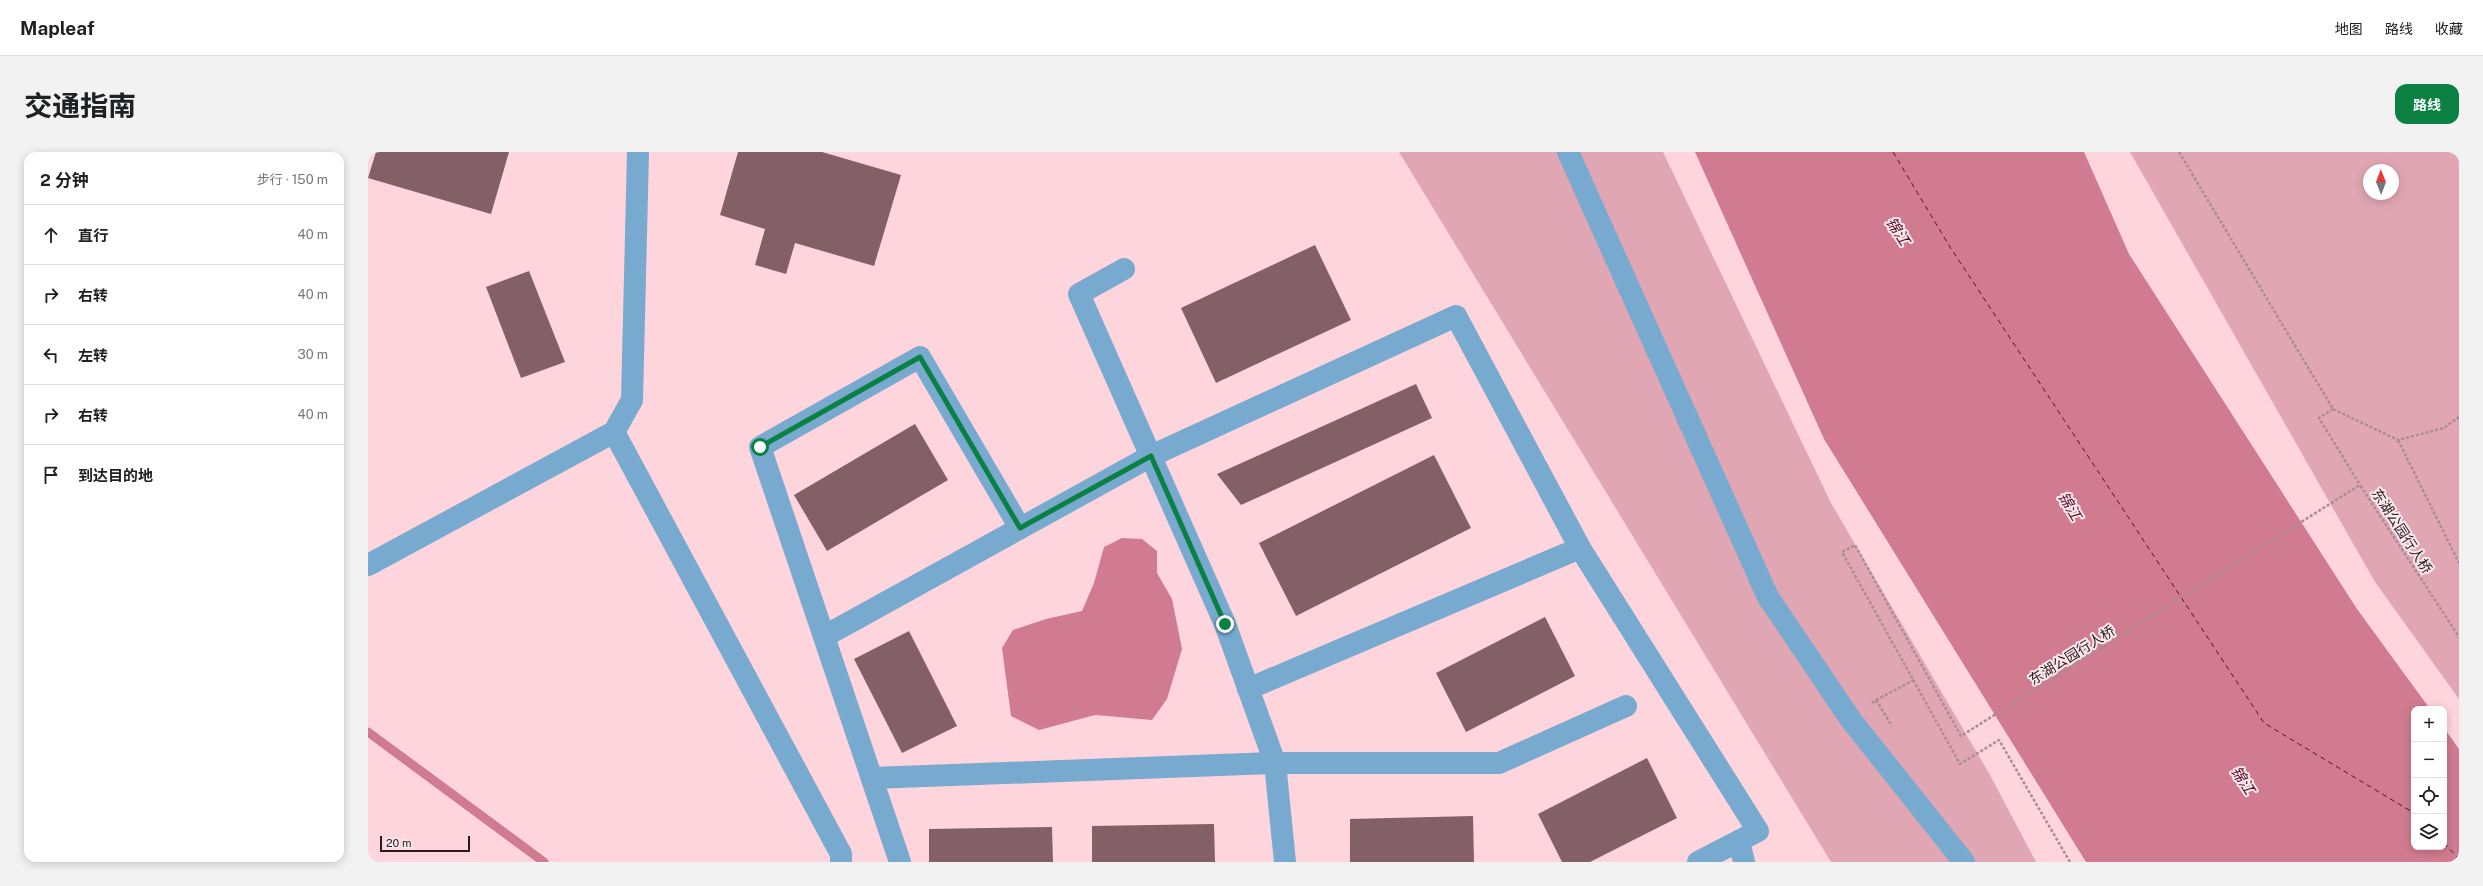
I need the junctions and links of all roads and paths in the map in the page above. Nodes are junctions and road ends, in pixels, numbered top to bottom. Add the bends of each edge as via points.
1 (638, 152) edge
2 (1568, 152) edge
3 (2179, 152) edge
4 (1124, 269) dead end
5 (2333, 409) junction
6 (2459, 417) edge
7 (614, 432) junction
8 (2398, 440) junction
9 (1151, 456) junction
10 (2360, 485) junction
11 (1020, 528) junction
12 (1580, 548) junction
13 (2459, 563) edge
14 (368, 565) edge
15 (825, 636) junction
16 (2459, 637) edge
17 (1914, 680) junction
18 (1248, 689) junction
19 (1876, 700) dead end
20 (1626, 706) dead end
21 (1275, 763) junction
22 (872, 778) junction
23 (1739, 841) junction
24 (841, 862) edge
25 (900, 862) edge
26 (1285, 862) edge
27 (1698, 862) edge
28 (1744, 862) edge
29 (1964, 862) edge
30 (2070, 862) edge

1 - 7 street via 632,400
2 - 29 street via 1768,597 1851,720
3 - 5 path
4 - 9 street via 1079,294
5 - 8 path
5 - 10 path via 2319,418
6 - 8 path via 2444,428
7 - 14 street
7 - 24 street via 841,854
8 - 13 path
9 - 11 street
9 - 12 street via 1456,316
9 - 18 street via 1225,624
10 - 16 path, 东湖公园行人桥
10 - 17 path, 东湖公园行人桥 via 1962,736 1855,545 1842,552
11 - 15 street
11 - 15 street via 920,357 760,447
12 - 18 street
12 - 23 street via 1758,831
15 - 22 street
17 - 19 path
17 - 30 path via 1960,764 1999,740
18 - 21 street
20 - 21 street via 1499,763
21 - 22 street
21 - 26 street
22 - 25 street
23 - 27 street
23 - 28 street

